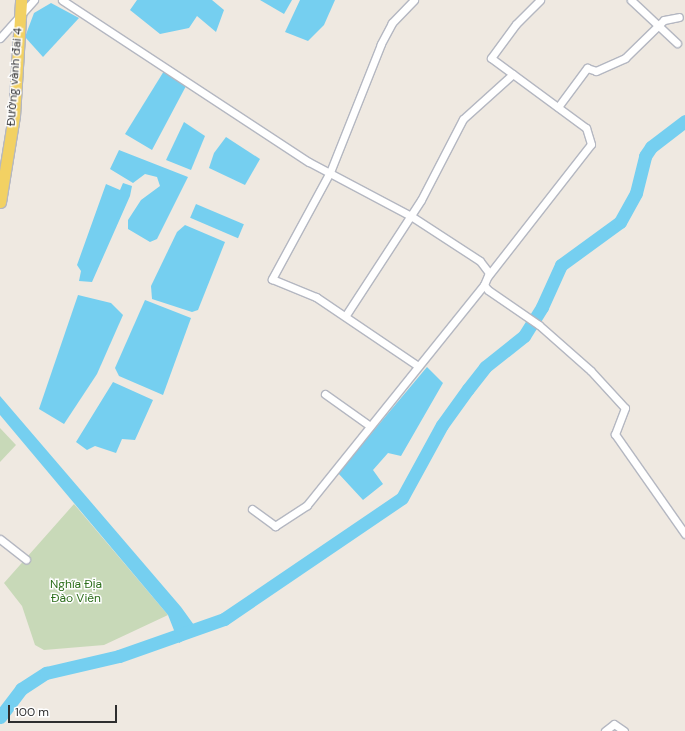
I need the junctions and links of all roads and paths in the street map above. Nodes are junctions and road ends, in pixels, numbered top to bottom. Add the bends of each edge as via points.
1 (21, 0) edge
2 (34, 0) edge
3 (62, 0) edge
4 (414, 0) edge
5 (540, 0) edge
6 (631, 0) edge
7 (20, 15) junction
8 (680, 16) dead end
9 (658, 26) junction
10 (0, 38) edge
11 (677, 43) dead end
12 (513, 74) junction
13 (558, 107) junction
14 (330, 172) junction
15 (0, 202) edge
16 (411, 216) junction
17 (488, 276) junction
18 (484, 285) junction
19 (346, 315) junction
20 (418, 366) junction
21 (325, 394) dead end
22 (370, 426) junction
23 (252, 509) dead end
24 (685, 534) edge
25 (0, 539) edge
26 (26, 559) dead end
27 (605, 731) edge
28 (624, 731) edge

1 - 7 main road, Đường vành đai 4
2 - 7 street
3 - 14 street via 310,162
4 - 14 street via 392,23 381,44
5 - 12 street via 491,58
6 - 9 street
7 - 10 street
7 - 15 main road, Đường vành đai 4 via 14,116
8 - 9 street
9 - 11 street
9 - 13 street via 625,58 596,71 587,68
12 - 13 street
12 - 16 street via 468,111
13 - 17 street via 586,128 591,144 544,209
14 - 16 street
14 - 19 street via 272,279 307,292
16 - 17 street via 480,262 487,268
16 - 19 street
17 - 18 street
18 - 20 street
18 - 24 street via 539,325 592,371 625,408 615,434
19 - 20 street
20 - 22 street
21 - 22 street
22 - 23 street via 300,511 275,526
25 - 26 street
27 - 28 street via 614,724

